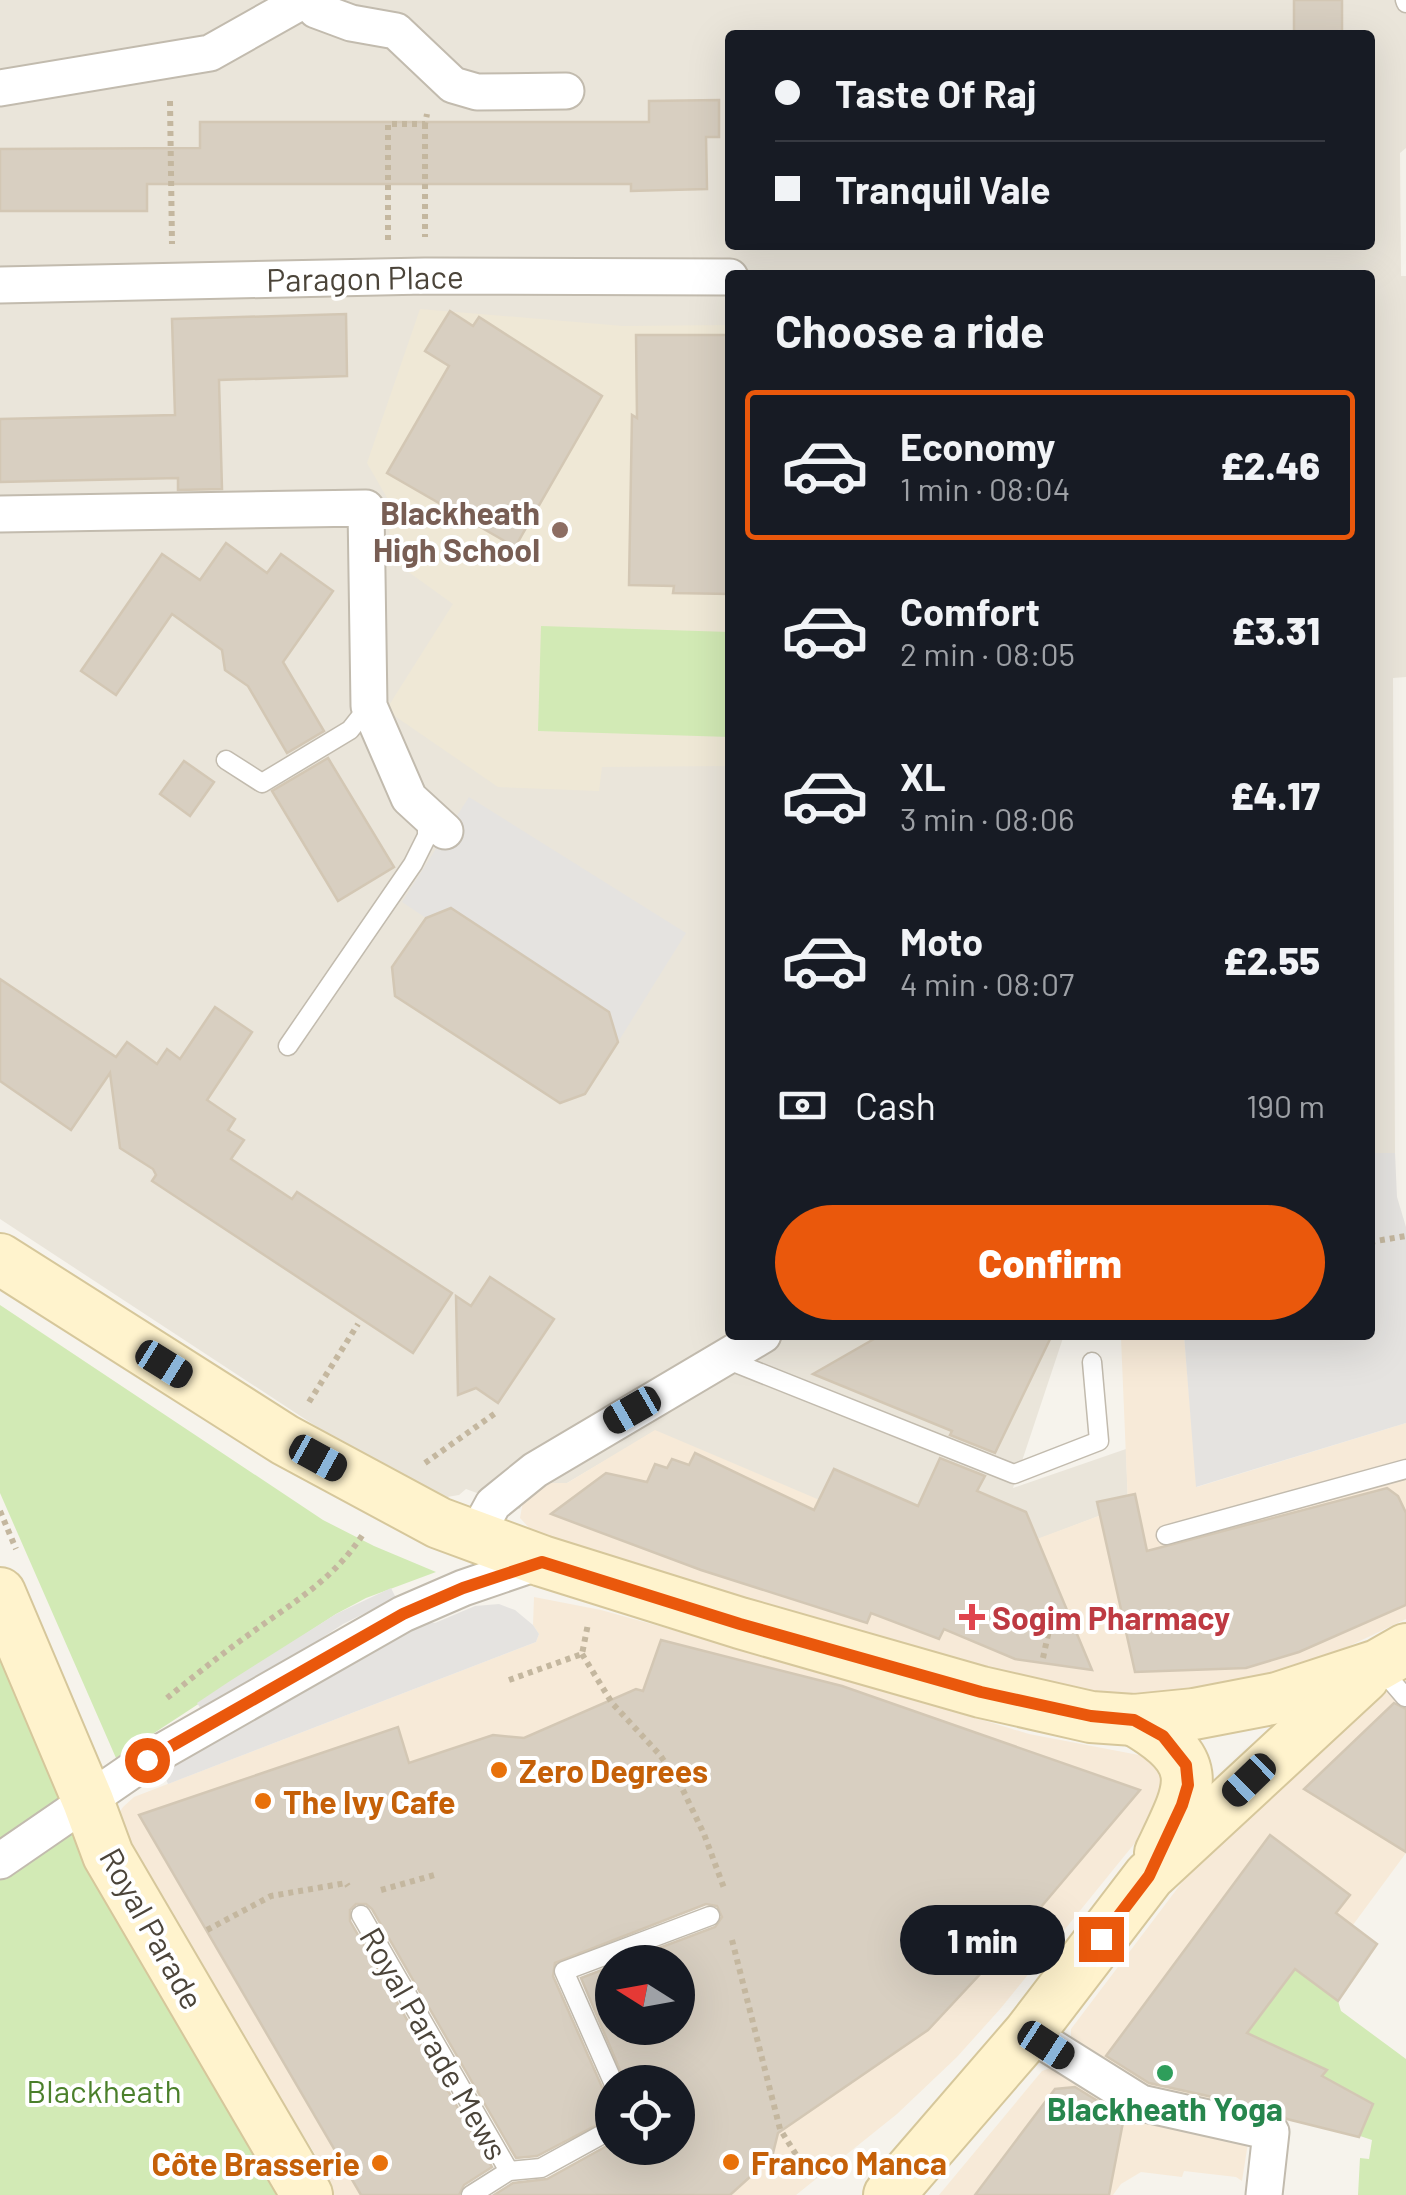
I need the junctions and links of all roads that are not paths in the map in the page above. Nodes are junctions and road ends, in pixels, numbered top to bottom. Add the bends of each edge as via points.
1 (308, 0) edge
2 (0, 88) edge
3 (566, 91) dead end
4 (725, 277) edge
5 (0, 285) edge
6 (0, 514) edge
7 (369, 706) junction
8 (226, 760) dead end
9 (436, 822) joint
10 (288, 1046) dead end
11 (0, 1259) edge
12 (754, 1340) edge
13 (723, 1358) junction
14 (1092, 1362) dead end
15 (1406, 1469) edge
16 (1166, 1535) dead end
17 (475, 1537) junction
18 (542, 1562) junction
19 (0, 1593) edge
20 (1396, 1670) edge
21 (1134, 1720) junction
22 (88, 1801) junction
23 (0, 1861) edge
24 (1149, 1876) junction
25 (361, 1915) dead end
26 (710, 1916) dead end
27 (1028, 2033) junction
28 (605, 2065) edge
29 (595, 2137) edge
30 (510, 2172) junction
31 (307, 2195) edge
32 (471, 2195) edge
33 (889, 2195) edge
34 (1264, 2195) edge

1 - 2 street via 210,53
1 - 3 street via 316,10 351,23 396,31 453,85 477,92
4 - 5 street, Paragon Place
6 - 7 street via 366,508
7 - 8 lane via 350,730 262,783
7 - 9 street via 409,798
9 - 10 lane
11 - 17 main road via 286,1440
12 - 13 street
13 - 14 lane via 1014,1474 1099,1440
13 - 17 street via 502,1494
15 - 16 lane
17 - 18 main road
18 - 21 main road via 981,1692
18 - 22 street via 403,1614 147,1760
19 - 22 main road, Royal Parade
20 - 21 main road via 1254,1705
20 - 24 main road
21 - 24 main road via 1176,1749 1188,1785
22 - 23 street
22 - 31 main road, Royal Parade via 108,1855
24 - 27 main road
25 - 30 lane, Royal Parade Mews
26 - 28 lane via 564,1971
27 - 33 main road
27 - 34 street via 1141,2103 1271,2132
29 - 30 lane via 540,2168
30 - 32 lane

